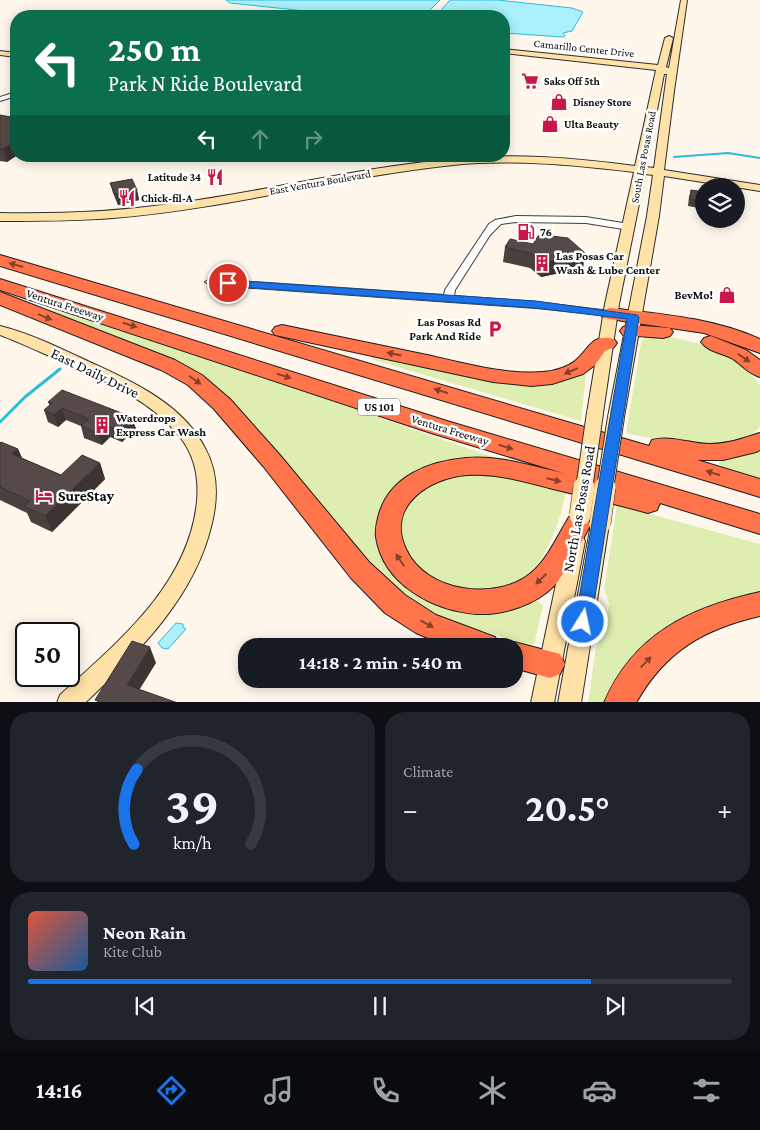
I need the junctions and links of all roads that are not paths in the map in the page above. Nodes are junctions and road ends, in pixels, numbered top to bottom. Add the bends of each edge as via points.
1 (678, 0) edge
2 (684, 0) edge
3 (510, 53) edge
4 (661, 68) junction
5 (669, 91) junction
6 (510, 160) edge
7 (448, 162) edge
8 (639, 174) junction
9 (658, 177) junction
10 (695, 186) edge
11 (760, 188) edge
12 (745, 194) edge
13 (760, 197) edge
14 (0, 217) edge
15 (0, 226) edge
16 (628, 227) junction
17 (0, 260) edge
18 (210, 282) dead end
19 (0, 284) edge
20 (0, 298) edge
21 (448, 298) junction
22 (180, 313) junction
23 (610, 314) junction
24 (632, 324) junction
25 (0, 330) edge
26 (607, 343) junction
27 (760, 347) edge
28 (760, 370) edge
29 (478, 402) junction
30 (760, 441) edge
31 (760, 488) edge
32 (586, 521) junction
33 (760, 524) edge
34 (760, 530) edge
35 (760, 604) edge
36 (461, 638) edge
37 (523, 657) edge
38 (562, 668) junction
39 (68, 702) edge
40 (542, 702) edge
41 (569, 702) edge
42 (619, 702) edge

1 - 4 main road, South Las Posas Road
2 - 5 main road, South Las Posas Road
3 - 4 main road, Camarillo Center Drive
4 - 5 main road via 666,70 665,88
4 - 8 main road, South Las Posas Road
5 - 9 main road, South Las Posas Road
6 - 8 main road, East Ventura Boulevard via 605,164
7 - 14 main road, East Ventura Boulevard via 124,214 77,218
8 - 9 main road
8 - 15 main road, East Ventura Boulevard via 498,166 456,168 378,178 143,219 78,225
8 - 16 main road, South Las Posas Road
9 - 10 main road
9 - 11 main road
9 - 24 main road, South Las Posas Road
12 - 13 main road
16 - 21 street via 586,220 516,219 498,222 486,234
16 - 23 main road, South Las Posas Road
22 -> 17 highway, Ventura Freeway
18 - 21 street
19 -> 33 highway, Ventura Freeway / US 101 via 439,427
20 -> 36 highway via 168,365 195,380 222,404 360,570 384,594 426,624
21 - 23 street via 536,304
26 -> 22 highway via 596,347 593,356 575,370 552,377 520,379
29 -> 22 highway, Ventura Freeway
23 - 24 highway
23 - 26 main road, North Las Posas Road
24 - 27 highway via 714,330
24 -> 28 highway via 712,342 740,354
24 - 32 main road, North Las Posas Road, bridge via 616,417
25 - 39 main road, East Daily Drive via 98,371 140,394 174,419 187,434 199,450 204,469 207,493 204,516 192,558 182,577 144,629
26 - 32 main road, North Las Posas Road, bridge via 595,413
29 - 30 highway via 695,452 718,454 738,451
31 -> 29 highway, Ventura Freeway
32 -> 34 highway via 546,576 512,598 495,601 455,599 420,583 398,559 389,536 397,501 413,484 442,470 478,466 502,468
32 - 38 main road, North Las Posas Road
42 -> 35 highway via 638,670 664,644 711,616
37 - 38 highway
38 - 40 main road, North Las Posas Road
38 - 41 main road, North Las Posas Road

